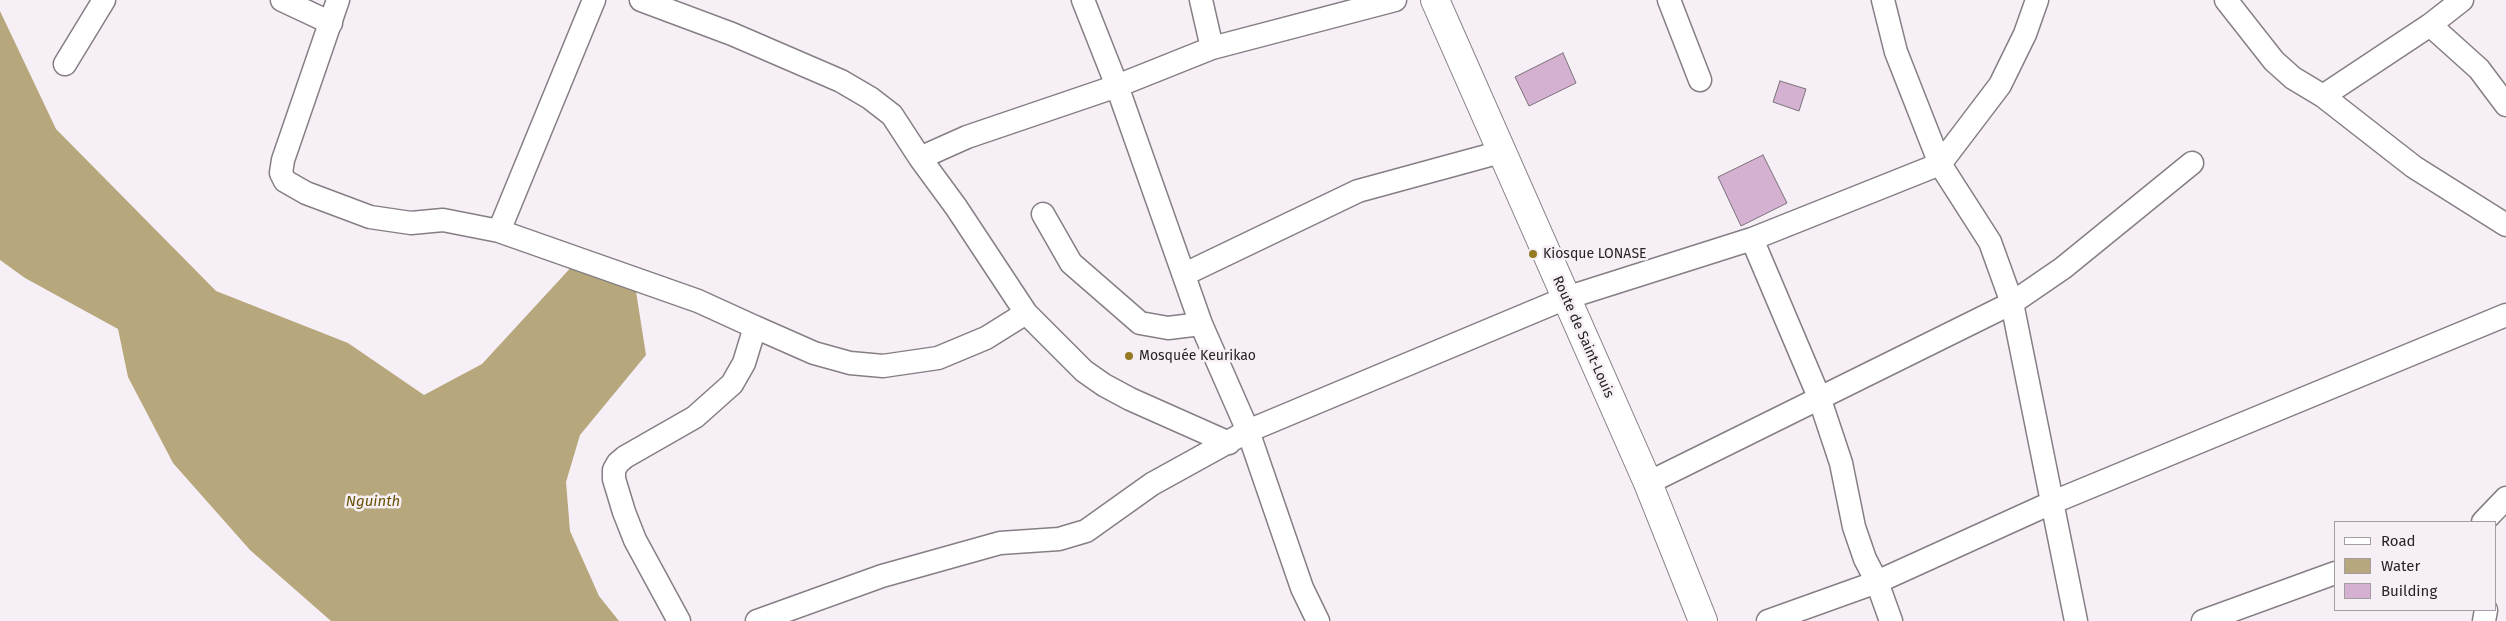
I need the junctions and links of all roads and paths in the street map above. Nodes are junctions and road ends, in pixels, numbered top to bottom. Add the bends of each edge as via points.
1 (104, 0) edge
2 (282, 0) edge
3 (338, 0) edge
4 (594, 0) edge
5 (641, 0) edge
6 (1082, 0) edge
7 (1201, 0) edge
8 (1395, 0) edge
9 (1435, 0) edge
10 (1669, 0) edge
11 (1883, 0) edge
12 (2037, 0) edge
13 (2226, 0) edge
14 (2456, 2) edge
15 (331, 24) junction
16 (2430, 26) junction
17 (1212, 48) junction
18 (65, 64) dead end
19 (1700, 80) dead end
20 (1117, 86) junction
21 (2323, 96) junction
22 (2506, 105) edge
23 (1501, 152) junction
24 (920, 158) junction
25 (2192, 163) dead end
26 (1940, 164) junction
27 (1043, 214) dead end
28 (2506, 225) edge
29 (499, 230) junction
30 (1752, 239) junction
31 (1184, 274) junction
32 (1566, 298) junction
33 (2012, 303) junction
34 (1026, 313) junction
35 (2506, 315) edge
36 (1201, 324) junction
37 (755, 327) junction
38 (1819, 397) junction
39 (1248, 431) junction
40 (1229, 443) junction
41 (1648, 483) junction
42 (2051, 503) junction
43 (2334, 573) edge
44 (1877, 582) junction
45 (679, 621) edge
46 (757, 621) edge
47 (1318, 621) edge
48 (1703, 621) edge
49 (1768, 621) edge
50 (1891, 621) edge
51 (2076, 621) edge
52 (2203, 621) edge

1 - 18 street
2 - 15 street
3 - 15 street
4 - 29 street
5 - 24 street via 842,81 892,116
6 - 20 street
7 - 17 street
8 - 17 street
9 - 23 main road, Route de Saint-Louis
10 - 19 street
11 - 26 street via 1896,52
12 - 26 street via 2000,85
13 - 21 street via 2274,61 2293,78
14 - 16 street
15 - 29 street via 283,160 281,173 284,181 306,193 370,217 411,223 443,220
16 - 21 street
16 - 22 street via 2479,69
17 - 20 street
20 - 24 street via 967,138
20 - 31 street
21 - 28 street via 2414,167
23 - 31 street via 1358,191
23 - 32 main road, Route de Saint-Louis
24 - 34 street
25 - 33 street via 2063,268
26 - 30 street
26 - 33 street via 1990,242
27 - 36 street via 1071,263 1140,323 1168,328
29 - 37 street via 698,301
30 - 32 street
30 - 38 street
31 - 36 street
32 - 39 street
32 - 41 main road, Route de Saint-Louis
33 - 38 street
33 - 42 street
34 - 37 street via 986,338 938,358 883,366 850,363 814,353
34 - 40 street via 1084,371 1104,385
35 - 42 street
36 - 39 street
37 - 45 street via 744,363 732,384 695,417 624,457 614,470 614,479 635,540
38 - 41 street
38 - 44 street via 1841,463 1854,527
39 - 40 street
39 - 47 street via 1302,588
40 - 46 street via 1152,484 1086,531 1060,539 1000,543 882,576
41 - 48 main road, Route de Saint-Louis
42 - 44 street
42 - 51 street
43 - 52 street
44 - 49 street
44 - 50 street

